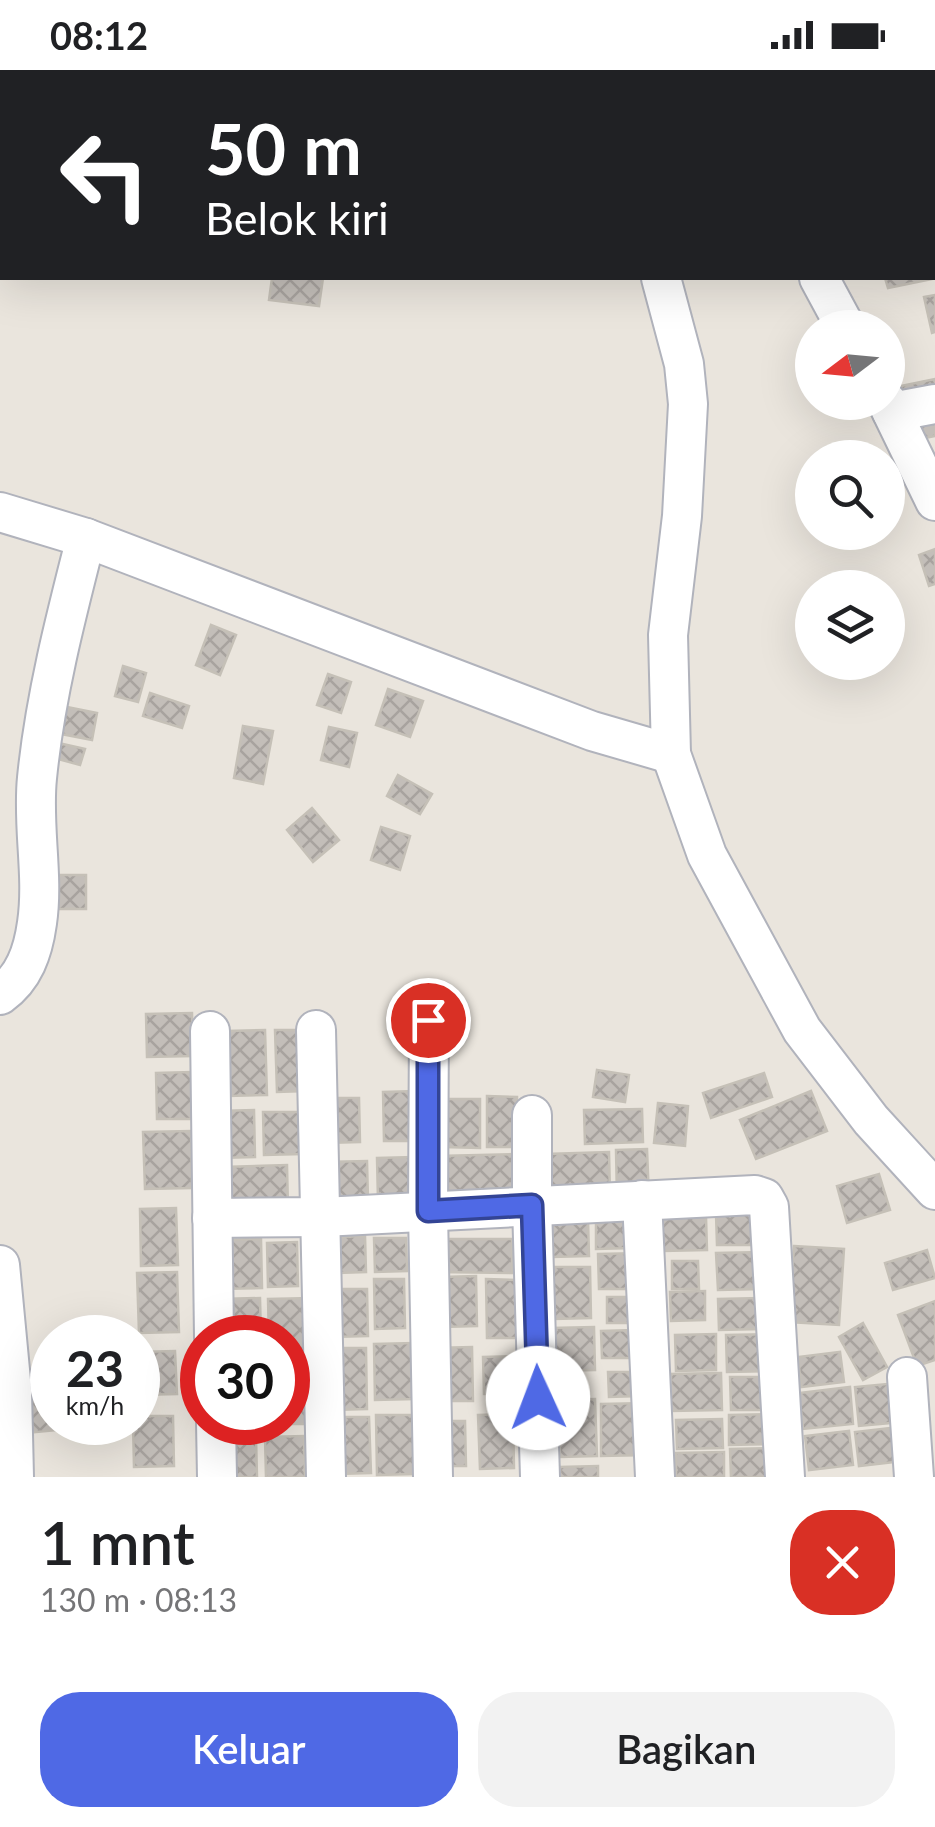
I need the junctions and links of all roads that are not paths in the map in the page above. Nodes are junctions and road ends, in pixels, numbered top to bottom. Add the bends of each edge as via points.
1 (662, 280) edge
2 (820, 280) edge
3 (836, 310) edge
4 (935, 404) edge
5 (905, 406) edge
6 (896, 420) edge
7 (935, 501) edge
8 (0, 512) edge
9 (86, 538) junction
10 (671, 754) junction
11 (0, 995) edge
12 (428, 1020) dead end
13 (316, 1030) dead end
14 (210, 1031) dead end
15 (532, 1115) dead end
16 (935, 1190) edge
17 (642, 1200) junction
18 (532, 1205) junction
19 (428, 1211) junction
20 (322, 1217) junction
21 (212, 1218) junction
22 (0, 1266) edge
23 (214, 1315) edge
24 (906, 1377) dead end
25 (6, 1391) edge
26 (216, 1445) edge
27 (14, 1477) edge
28 (217, 1477) edge
29 (326, 1477) edge
30 (433, 1477) edge
31 (540, 1477) edge
32 (655, 1477) edge
33 (785, 1477) edge
34 (914, 1477) edge

1 - 10 street via 688,404 668,635
2 - 3 street
4 - 5 street
6 - 7 street
8 - 9 street
9 - 10 street via 592,731
9 - 11 street via 36,781 38,922 24,971
10 - 16 street via 707,856 794,1017 871,1120
12 - 19 street
13 - 20 street
14 - 21 street
15 - 18 street
17 - 18 street
17 - 32 street
17 - 33 street via 754,1195 767,1202
18 - 19 street
18 - 31 street
19 - 20 street
19 - 30 street
20 - 21 street
20 - 29 street
21 - 23 street
22 - 25 street
24 - 34 street
25 - 27 street
26 - 28 street

